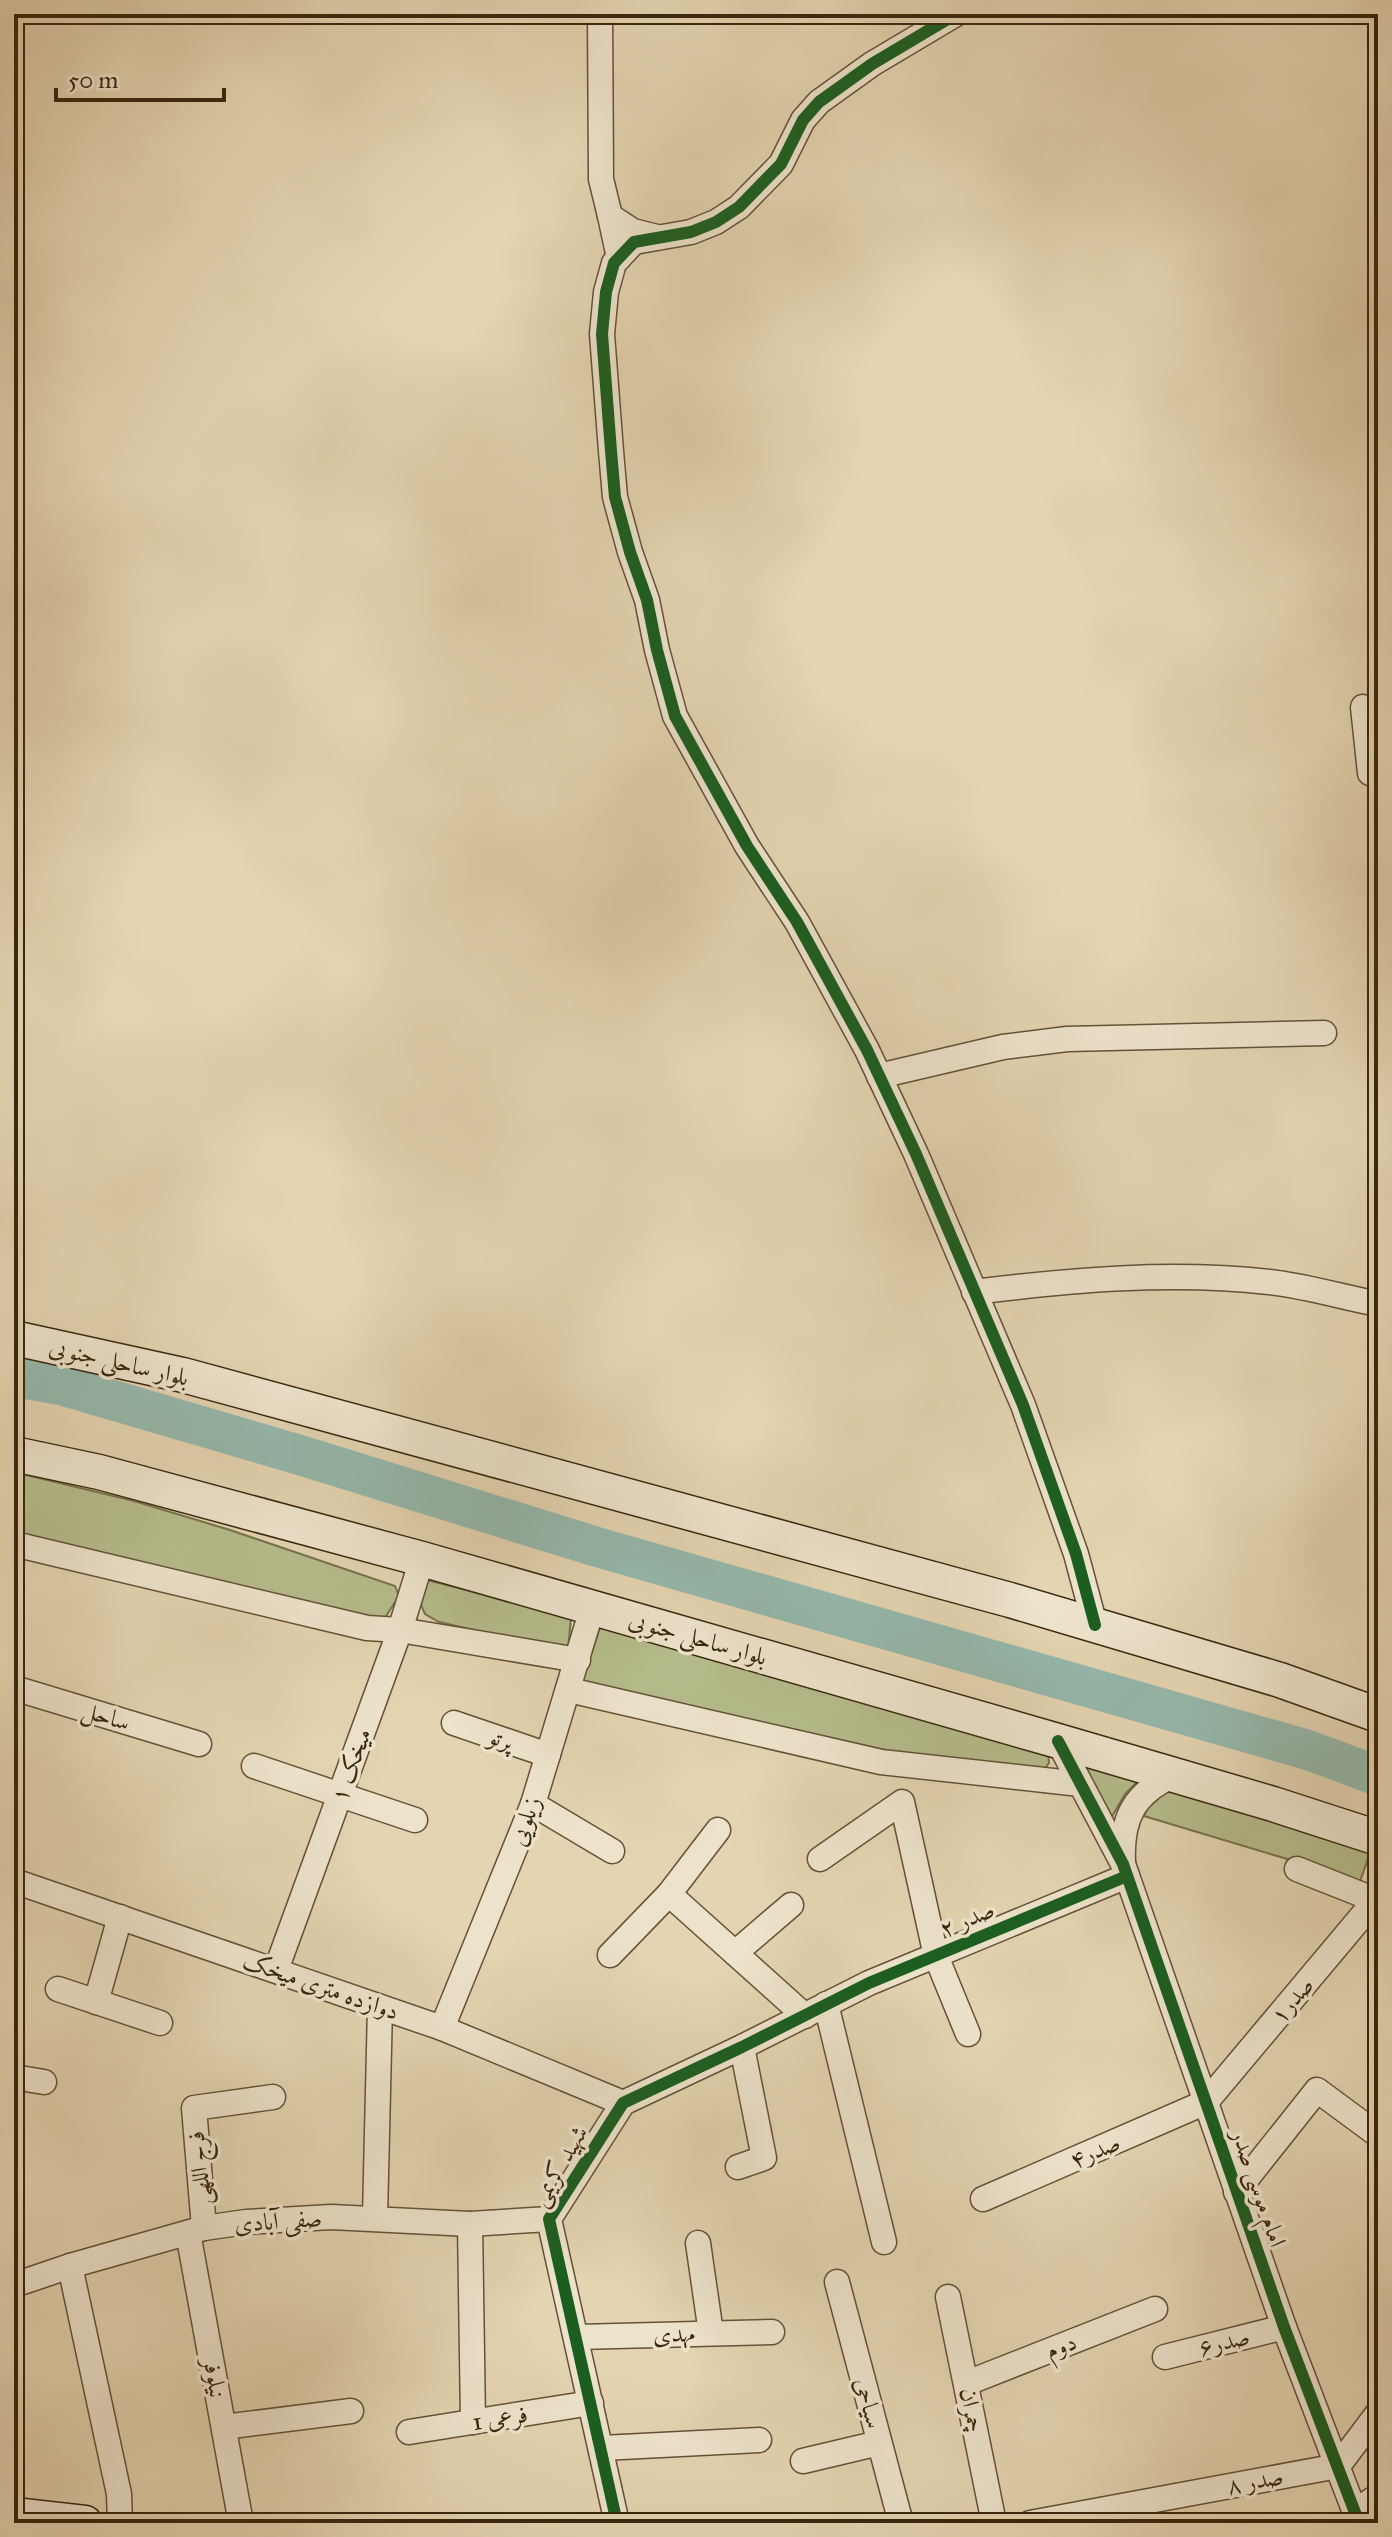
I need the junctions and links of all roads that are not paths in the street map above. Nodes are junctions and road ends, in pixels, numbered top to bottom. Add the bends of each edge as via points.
1 (600, 14) edge
2 (956, 14) edge
3 (610, 216) junction
4 (660, 237) junction
5 (619, 258) junction
6 (1363, 707) dead end
7 (1378, 776) edge
8 (1324, 1033) dead end
9 (879, 1076) junction
10 (974, 1292) junction
11 (1378, 1304) edge
12 (14, 1338) edge
13 (14, 1454) edge
14 (14, 1544) edge
15 (422, 1559) junction
16 (592, 1609) junction
17 (1095, 1625) junction
18 (400, 1630) junction
19 (578, 1660) junction
20 (14, 1688) edge
21 (569, 1690) junction
22 (1378, 1715) edge
23 (454, 1723) dead end
24 (1058, 1741) junction
25 (199, 1744) dead end
26 (548, 1755) junction
27 (254, 1766) dead end
28 (1174, 1775) junction
29 (1080, 1784) junction
30 (340, 1794) junction
31 (533, 1804) junction
32 (415, 1820) dead end
33 (718, 1830) dead end
34 (1378, 1838) edge
35 (612, 1851) dead end
36 (820, 1859) dead end
37 (1297, 1869) dead end
38 (1125, 1870) junction
39 (14, 1881) edge
40 (669, 1894) junction
41 (1377, 1900) edge
42 (791, 1905) dead end
43 (120, 1917) junction
44 (735, 1953) junction
45 (610, 1955) dead end
46 (936, 1956) junction
47 (276, 1970) junction
48 (58, 1989) dead end
49 (96, 2002) junction
50 (380, 2007) junction
51 (815, 2010) junction
52 (160, 2023) dead end
53 (442, 2028) junction
54 (968, 2034) dead end
55 (742, 2047) junction
56 (14, 2077) edge
57 (44, 2082) dead end
58 (273, 2097) dead end
59 (1206, 2102) junction
60 (623, 2103) junction
61 (1378, 2135) edge
62 (738, 2167) dead end
63 (1236, 2192) junction
64 (983, 2199) dead end
65 (375, 2217) junction
66 (549, 2219) junction
67 (470, 2224) junction
68 (196, 2230) junction
69 (884, 2242) dead end
70 (698, 2243) dead end
71 (70, 2266) junction
72 (837, 2282) dead end
73 (14, 2285) edge
74 (948, 2297) dead end
75 (1155, 2309) dead end
76 (1284, 2327) junction
77 (772, 2332) dead end
78 (711, 2333) junction
79 (577, 2337) junction
80 (1165, 2357) dead end
81 (967, 2383) junction
82 (591, 2403) junction
83 (351, 2411) dead end
84 (1378, 2413) edge
85 (473, 2422) junction
86 (224, 2427) junction
87 (409, 2432) dead end
88 (759, 2440) dead end
89 (879, 2443) junction
90 (602, 2448) junction
91 (803, 2461) dead end
92 (1338, 2466) junction
93 (1378, 2496) edge
94 (14, 2515) edge
95 (1357, 2517) edge
96 (85, 2523) edge
97 (120, 2523) edge
98 (241, 2523) edge
99 (617, 2523) edge
100 (901, 2523) edge
101 (994, 2523) edge
102 (1030, 2523) edge

1 - 3 street via 601,179
2 - 4 street via 819,102 803,120 781,164 739,207 691,232
3 - 4 street via 633,231
3 - 5 street
4 - 5 street via 634,242
5 - 9 street via 606,292 602,334 615,497 675,716 747,846 797,922
6 - 7 street via 1370,773
8 - 9 street via 1067,1039 1003,1047
9 - 10 street
10 - 11 street via 1095,1279 1223,1279 1271,1282
10 - 17 street via 1023,1405 1076,1554
12 - 17 main road, بلوار ساحلی جنوبی via 199,1379
13 - 15 main road, بلوار ساحلی جنوبی
14 - 18 street via 367,1628
15 - 16 main road, بلوار ساحلی جنوبی
15 - 18 street, میخک ۱
16 - 19 street, زیلویی
16 - 24 main road, بلوار ساحلی جنوبی
17 - 22 main road, بلوار ساحلی جنوبی
18 - 19 street
18 - 30 street, میخک ۱
19 - 21 street, زیلویی
20 - 25 street, ساحل
21 - 26 street, زیلویی
21 - 29 street via 881,1762
23 - 26 street, پرتو
24 - 28 main road, بلوار ساحلی جنوبی
24 - 29 street
26 - 31 street, زیلویی
27 - 30 street
28 - 34 main road, بلوار ساحلی جنوبی
28 - 38 street via 1141,1796 1129,1815 1122,1838
29 - 38 street
30 - 32 street
30 - 47 street, میخک ۱
31 - 35 street
31 - 53 street, زیلویی
33 - 40 street
36 - 46 street via 902,1802
37 - 41 street
38 - 46 street, صدر ۲
38 - 59 street, امام موسی صدر
39 - 43 street, دوازده متری میخک
40 - 44 street
40 - 45 street
41 - 59 street, صدر۱
42 - 44 street
43 - 47 street, دوازده متری میخک
43 - 49 street
44 - 51 street
46 - 51 street, صدر ۲
46 - 54 street
47 - 50 street, دوازده متری میخک
48 - 49 street
49 - 52 street
50 - 53 street, دوازده متری میخک
50 - 65 street
51 - 55 street
51 - 69 street
53 - 60 street, دوازده متری میخک
55 - 60 street
55 - 62 street via 764,2158
56 - 57 street
58 - 68 street, فرج اللهی via 194,2108
59 - 63 street, امام موسی صدر
59 - 64 street, صدر۴
60 - 66 street, شهید کریمی
61 - 63 street via 1317,2090
63 - 76 street, امام موسی صدر
65 - 67 street, صفی آبادی
65 - 68 street, صفی آبادی via 289,2219
66 - 67 street, صفی آبادی
66 - 79 street, شهید کریمی
67 - 85 street
68 - 71 street, صفی آبادی
68 - 86 street, نیلوفر
70 - 78 street
71 - 73 street, صفی آبادی
71 - 97 street via 119,2494
72 - 89 street, سیاحی
74 - 81 street, چمران
75 - 81 street, دوم
76 - 80 street, صدر۶
76 - 92 street, امام موسی صدر
77 - 78 street, مهدی
78 - 79 street, مهدی
79 - 82 street, شهید کریمی
81 - 101 street, چمران
82 - 85 street, فرعی 1
82 - 90 street, شهید کریمی
83 - 86 street
84 - 92 street
85 - 87 street, فرعی 1
86 - 98 street, نیلوفر
88 - 90 street
89 - 91 street
89 - 100 street, سیاحی
90 - 99 street, شهید کریمی
92 - 95 street, امام موسی صدر
92 - 102 street, صدر ۸
93 - 95 street
94 - 96 main road

